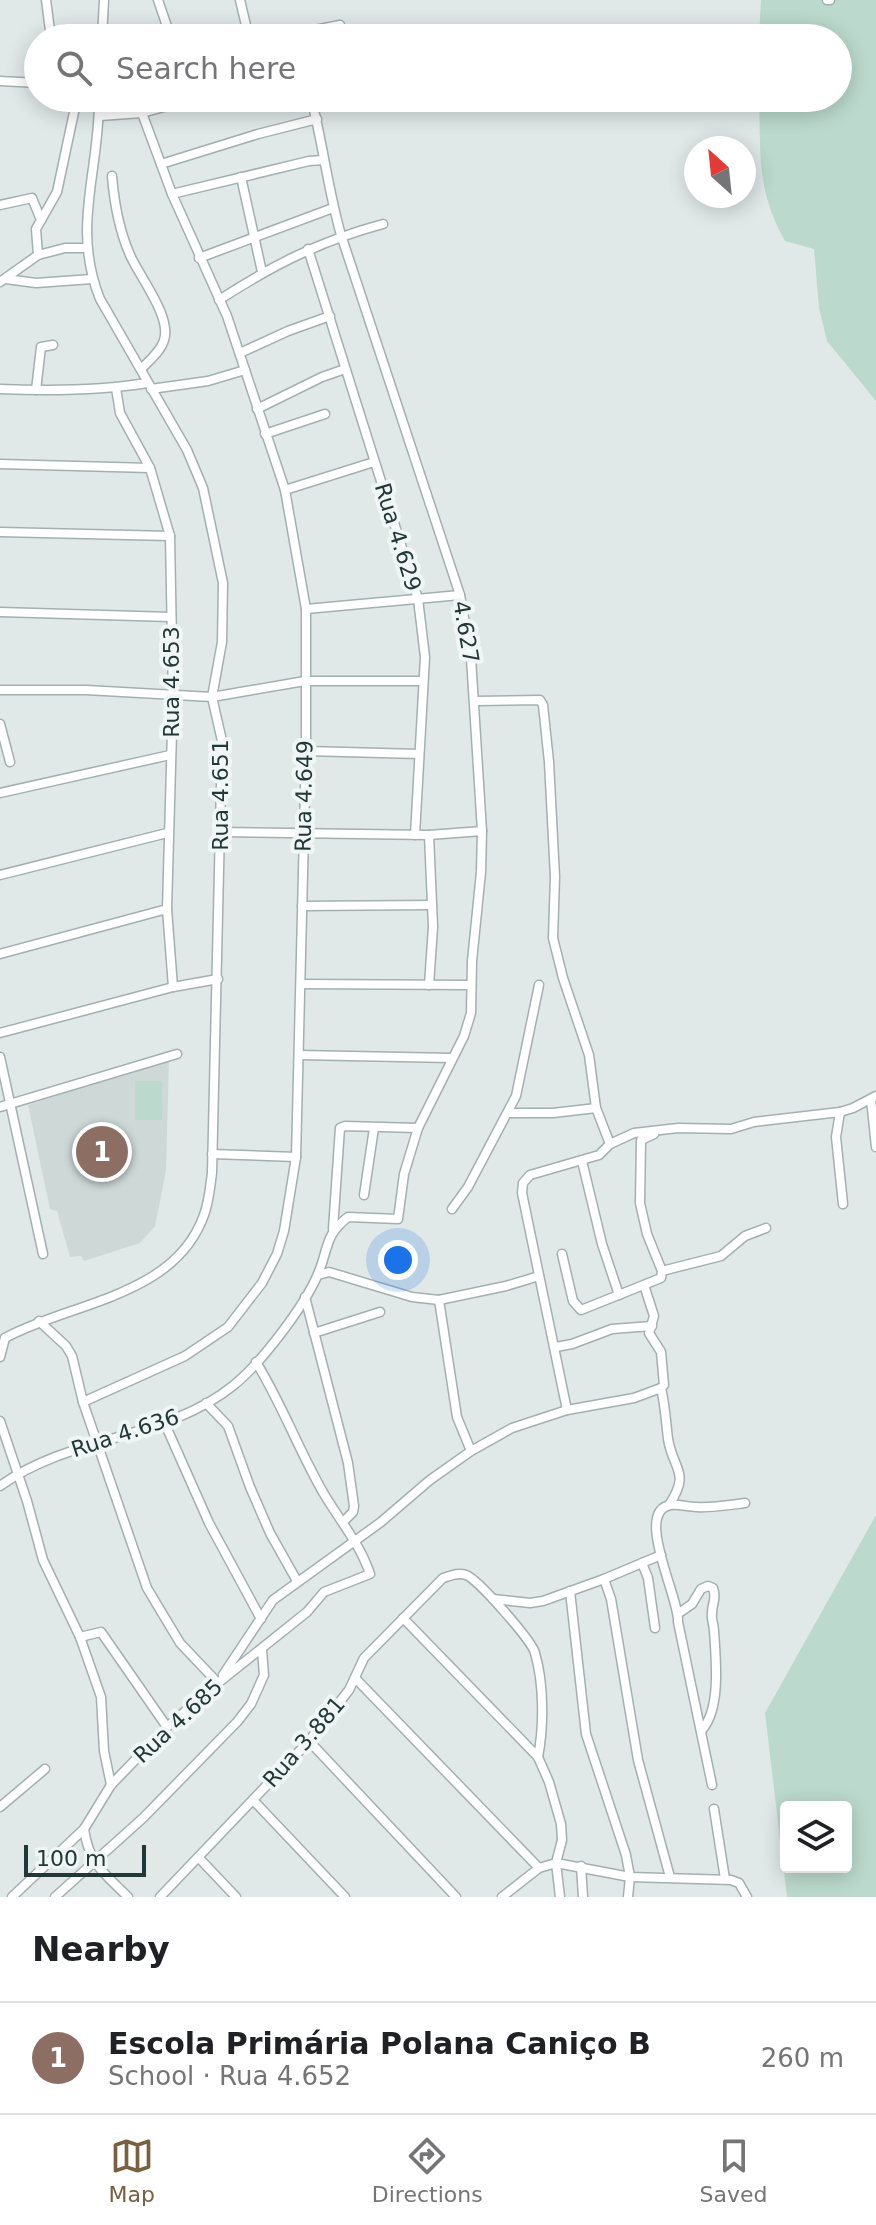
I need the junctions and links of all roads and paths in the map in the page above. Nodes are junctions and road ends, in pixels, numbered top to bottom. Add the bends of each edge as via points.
1 (46, 0) edge
2 (104, 0) edge
3 (158, 0) edge
4 (240, 0) edge
5 (49, 24) edge
6 (103, 24) edge
7 (166, 24) edge
8 (246, 24) edge
9 (0, 81) edge
10 (24, 82) edge
11 (74, 112) edge
12 (100, 112) edge
13 (145, 112) edge
14 (315, 112) edge
15 (142, 113) junction
16 (100, 116) junction
17 (317, 119) junction
18 (324, 160) junction
19 (161, 164) junction
20 (112, 176) dead end
21 (241, 177) junction
22 (172, 194) junction
23 (0, 205) edge
24 (333, 208) junction
25 (41, 220) junction
26 (383, 224) dead end
27 (341, 235) junction
28 (253, 237) junction
29 (86, 248) junction
30 (308, 249) junction
31 (38, 255) junction
32 (199, 258) junction
33 (262, 272) junction
34 (92, 279) junction
35 (3, 281) edge
36 (219, 300) junction
37 (330, 316) junction
38 (53, 345) dead end
39 (240, 353) junction
40 (141, 369) junction
41 (345, 369) junction
42 (245, 370) junction
43 (149, 386) junction
44 (116, 388) junction
45 (0, 389) edge
46 (36, 390) junction
47 (257, 409) junction
48 (325, 414) dead end
49 (265, 434) junction
50 (374, 462) junction
51 (0, 464) edge
52 (150, 468) junction
53 (285, 490) junction
54 (0, 532) edge
55 (170, 536) junction
56 (460, 595) junction
57 (418, 599) junction
58 (306, 609) junction
59 (0, 612) edge
60 (171, 617) junction
61 (305, 681) junction
62 (422, 681) junction
63 (0, 690) edge
64 (173, 696) junction
65 (212, 697) junction
66 (475, 701) junction
67 (0, 724) edge
68 (306, 751) junction
69 (419, 754) junction
70 (170, 755) junction
71 (10, 762) dead end
72 (0, 793) edge
73 (482, 831) junction
74 (221, 832) junction
75 (302, 832) junction
76 (167, 833) junction
77 (415, 835) junction
78 (429, 835) junction
79 (0, 875) edge
80 (432, 905) junction
81 (302, 906) junction
82 (167, 909) junction
83 (0, 954) edge
84 (218, 979) junction
85 (301, 984) junction
86 (429, 985) junction
87 (471, 985) junction
88 (539, 985) dead end
89 (173, 987) junction
90 (0, 1033) edge
91 (177, 1054) dead end
92 (299, 1055) junction
93 (0, 1057) edge
94 (452, 1058) junction
95 (873, 1098) edge
96 (5, 1106) edge
97 (596, 1108) junction
98 (840, 1112) junction
99 (508, 1113) junction
100 (374, 1128) junction
101 (418, 1128) junction
102 (678, 1128) junction
103 (610, 1144) junction
104 (876, 1147) edge
105 (212, 1154) junction
106 (296, 1157) junction
107 (582, 1161) junction
108 (364, 1195) dead end
109 (843, 1204) dead end
110 (452, 1209) dead end
111 (766, 1228) dead end
112 (333, 1229) junction
113 (43, 1254) dead end
114 (562, 1254) dead end
115 (662, 1271) junction
116 (318, 1275) junction
117 (539, 1276) junction
118 (644, 1285) junction
119 (619, 1295) junction
120 (305, 1297) junction
121 (439, 1300) junction
122 (380, 1312) dead end
123 (39, 1321) junction
124 (652, 1326) junction
125 (314, 1333) junction
126 (2, 1334) edge
127 (556, 1347) junction
128 (0, 1357) edge
129 (256, 1362) junction
130 (661, 1388) junction
131 (83, 1402) junction
132 (206, 1403) junction
133 (567, 1410) junction
134 (0, 1421) edge
135 (165, 1424) junction
136 (97, 1443) junction
137 (471, 1451) junction
138 (17, 1474) junction
139 (0, 1486) edge
140 (745, 1503) dead end
141 (669, 1505) junction
142 (343, 1522) junction
143 (355, 1541) junction
144 (661, 1555) junction
145 (642, 1563) junction
146 (604, 1579) junction
147 (297, 1581) junction
148 (570, 1591) junction
149 (492, 1599) junction
150 (679, 1613) junction
151 (403, 1618) junction
152 (261, 1619) junction
153 (655, 1628) dead end
154 (80, 1637) junction
155 (262, 1650) junction
156 (355, 1678) junction
157 (218, 1683) junction
158 (167, 1727) junction
159 (702, 1730) junction
160 (309, 1741) junction
161 (538, 1757) junction
162 (45, 1769) dead end
163 (111, 1785) junction
164 (712, 1785) dead end
165 (253, 1800) junction
166 (0, 1807) edge
167 (714, 1809) dead end
168 (84, 1829) junction
169 (199, 1858) junction
170 (556, 1863) junction
171 (94, 1864) junction
172 (581, 1866) junction
173 (539, 1868) junction
174 (630, 1877) junction
175 (670, 1877) junction
176 (725, 1879) junction
177 (12, 1897) edge
178 (55, 1897) edge
179 (128, 1897) edge
180 (160, 1897) edge
181 (236, 1897) edge
182 (345, 1897) edge
183 (456, 1897) edge
184 (502, 1897) edge
185 (560, 1897) edge
186 (583, 1897) edge
187 (628, 1897) edge
188 (747, 1897) edge

1 - 5 street
2 - 6 street
3 - 7 street
4 - 8 street
9 - 10 street
11 - 25 street via 57,192
12 - 16 street, Rua 4.651
13 - 15 street
14 - 17 street, 4.627
15 - 16 street
15 - 19 street, Rua 4.649
16 - 29 street, Rua 4.651
17 - 18 street, 4.627
17 - 19 street
18 - 21 street
18 - 24 street, 4.627
19 - 22 street, Rua 4.649
20 - 40 street via 129,254 165,328 165,340
21 - 22 street
21 - 28 street
22 - 32 street, Rua 4.649
23 - 25 street via 34,199
24 - 27 street, 4.627
24 - 28 street
25 - 31 street via 35,236
26 - 27 street
27 - 30 street
27 - 56 street, 4.627
28 - 32 street
28 - 33 street
29 - 31 street
29 - 34 street, Rua 4.651
30 - 33 street
30 - 37 street, Rua 4.629
31 - 35 street
32 - 36 street, Rua 4.649
33 - 36 street
34 - 35 street
34 - 40 street, Rua 4.651
36 - 39 street, Rua 4.649
37 - 39 street
37 - 41 street, Rua 4.629
38 - 46 street via 41,347
39 - 42 street, Rua 4.649
40 - 43 street, Rua 4.651
41 - 47 street
41 - 50 street, Rua 4.629
42 - 43 street via 208,381
42 - 47 street, Rua 4.649
43 - 44 street
43 - 65 street, Rua 4.651 via 203,488 223,583 222,642
44 - 46 street
44 - 52 street, Rua 4.653 via 120,413
45 - 46 street
47 - 49 street, Rua 4.649
48 - 49 street
49 - 53 street, Rua 4.649
50 - 53 street
50 - 57 street, Rua 4.629
51 - 52 street
52 - 55 street, Rua 4.653
53 - 58 street, Rua 4.649
54 - 55 street
55 - 60 street, Rua 4.653
56 - 57 street
56 - 66 street, 4.627
57 - 58 street
57 - 62 street, Rua 4.629 via 424,634
58 - 61 street, Rua 4.649
59 - 60 street
60 - 64 street, Rua 4.653
61 - 62 street
61 - 65 street
61 - 68 street, Rua 4.649
62 - 69 street, Rua 4.629
63 - 64 street
64 - 65 street
64 - 70 street, Rua 4.653
65 - 74 street, Rua 4.651 via 222,741
66 - 73 street, 4.627
66 - 97 street via 540,700 543,705 553,831 553,938 589,1055
67 - 71 street
68 - 69 street
68 - 75 street, Rua 4.649
69 - 77 street, Rua 4.629
70 - 72 street
70 - 76 street, Rua 4.653
73 - 78 street
73 - 87 street, 4.627
74 - 75 street
74 - 84 street, Rua 4.651
75 - 77 street
75 - 81 street, Rua 4.649
76 - 79 street
76 - 82 street, Rua 4.653
77 - 78 street
78 - 80 street
80 - 81 street
80 - 86 street
81 - 85 street, Rua 4.649
82 - 83 street
82 - 89 street, Rua 4.653
84 - 89 street
84 - 105 street, Rua 4.651
85 - 86 street
85 - 92 street, Rua 4.649
86 - 87 street
87 - 94 street, 4.627 via 469,1022
88 - 99 street
89 - 90 street
91 - 96 street
92 - 94 street
92 - 106 street, Rua 4.649
93 - 96 street
94 - 101 street, 4.627
95 - 98 street
95 - 104 street
96 - 113 street
97 - 99 street
97 - 103 street
98 - 102 street via 731,1129
98 - 109 street via 836,1137
99 - 110 street
100 - 101 street
100 - 108 street
100 - 112 street, Rua 4.636 via 340,1128
101 - 112 street, 4.627 via 398,1219 348,1217
102 - 103 street via 634,1133
102 - 115 street via 641,1140 640,1203
103 - 107 street
105 - 106 street
105 - 123 street, Rua 4.651 via 204,1217 182,1252 132,1288
106 - 131 street, Rua 4.649 via 277,1254 228,1327 185,1356
107 - 117 street via 530,1175 523,1183
107 - 119 street
111 - 115 street via 745,1236 721,1256
112 - 116 street, Rua 4.636
114 - 119 street via 578,1309
115 - 118 street via 661,1278
116 - 120 street, Rua 4.636
116 - 121 street via 329,1272
117 - 121 street
117 - 127 street
118 - 119 street
118 - 124 street
120 - 125 street
120 - 129 street, Rua 4.636
121 - 137 street via 457,1417
122 - 125 street
123 - 126 street, Rua 4.651
123 - 131 street via 72,1356
124 - 127 street via 612,1329
124 - 130 street via 649,1333 658,1344 664,1373
125 - 142 street via 348,1463 354,1506
126 - 128 street, Rua 4.651
127 - 133 street
129 - 132 street, Rua 4.636
129 - 142 street
130 - 133 street
130 - 141 street via 668,1441 680,1477
131 - 136 street
132 - 135 street, Rua 4.636
132 - 147 street via 228,1426 270,1533
133 - 137 street via 512,1428
134 - 138 street
135 - 136 street, Rua 4.636
135 - 152 street via 209,1523
136 - 138 street, Rua 4.636
136 - 157 street via 147,1588 180,1643
137 - 143 street
138 - 139 street, Rua 4.636
138 - 154 street via 43,1560
140 - 141 street
141 - 144 street via 655,1518
142 - 143 street
143 - 147 street
143 - 155 street, Rua 4.685 via 370,1574 324,1592
144 - 145 street
144 - 150 street
145 - 146 street
145 - 153 street
146 - 148 street
146 - 175 street via 638,1760
147 - 152 street via 273,1600
148 - 149 street via 530,1603
148 - 174 street via 585,1730
149 - 151 street, Rua 3.881 via 471,1578 453,1575 443,1578
149 - 161 street, Rua 3.881 via 529,1639 537,1657 543,1722
150 - 159 street
150 - 159 street via 701,1589 713,1588 715,1701
151 - 156 street, Rua 3.881 via 364,1658
151 - 161 street
152 - 157 street
154 - 158 street via 101,1632
154 - 163 street via 104,1707
155 - 157 street, Rua 4.685
155 - 171 street via 264,1675 237,1722
156 - 160 street, Rua 3.881
156 - 173 street
157 - 158 street, Rua 4.685
158 - 163 street, Rua 4.685
159 - 164 street
160 - 165 street, Rua 3.881
160 - 183 street
161 - 170 street via 561,1824
162 - 166 street
163 - 168 street, Rua 4.685
165 - 169 street, Rua 3.881
165 - 182 street
167 - 176 street
168 - 171 street
168 - 177 street, Rua 4.685
169 - 180 street, Rua 3.881
169 - 181 street
170 - 172 street
170 - 173 street
170 - 185 street
171 - 178 street
171 - 179 street
172 - 174 street
172 - 186 street
173 - 184 street
174 - 175 street
174 - 187 street
175 - 176 street
176 - 188 street via 739,1883

